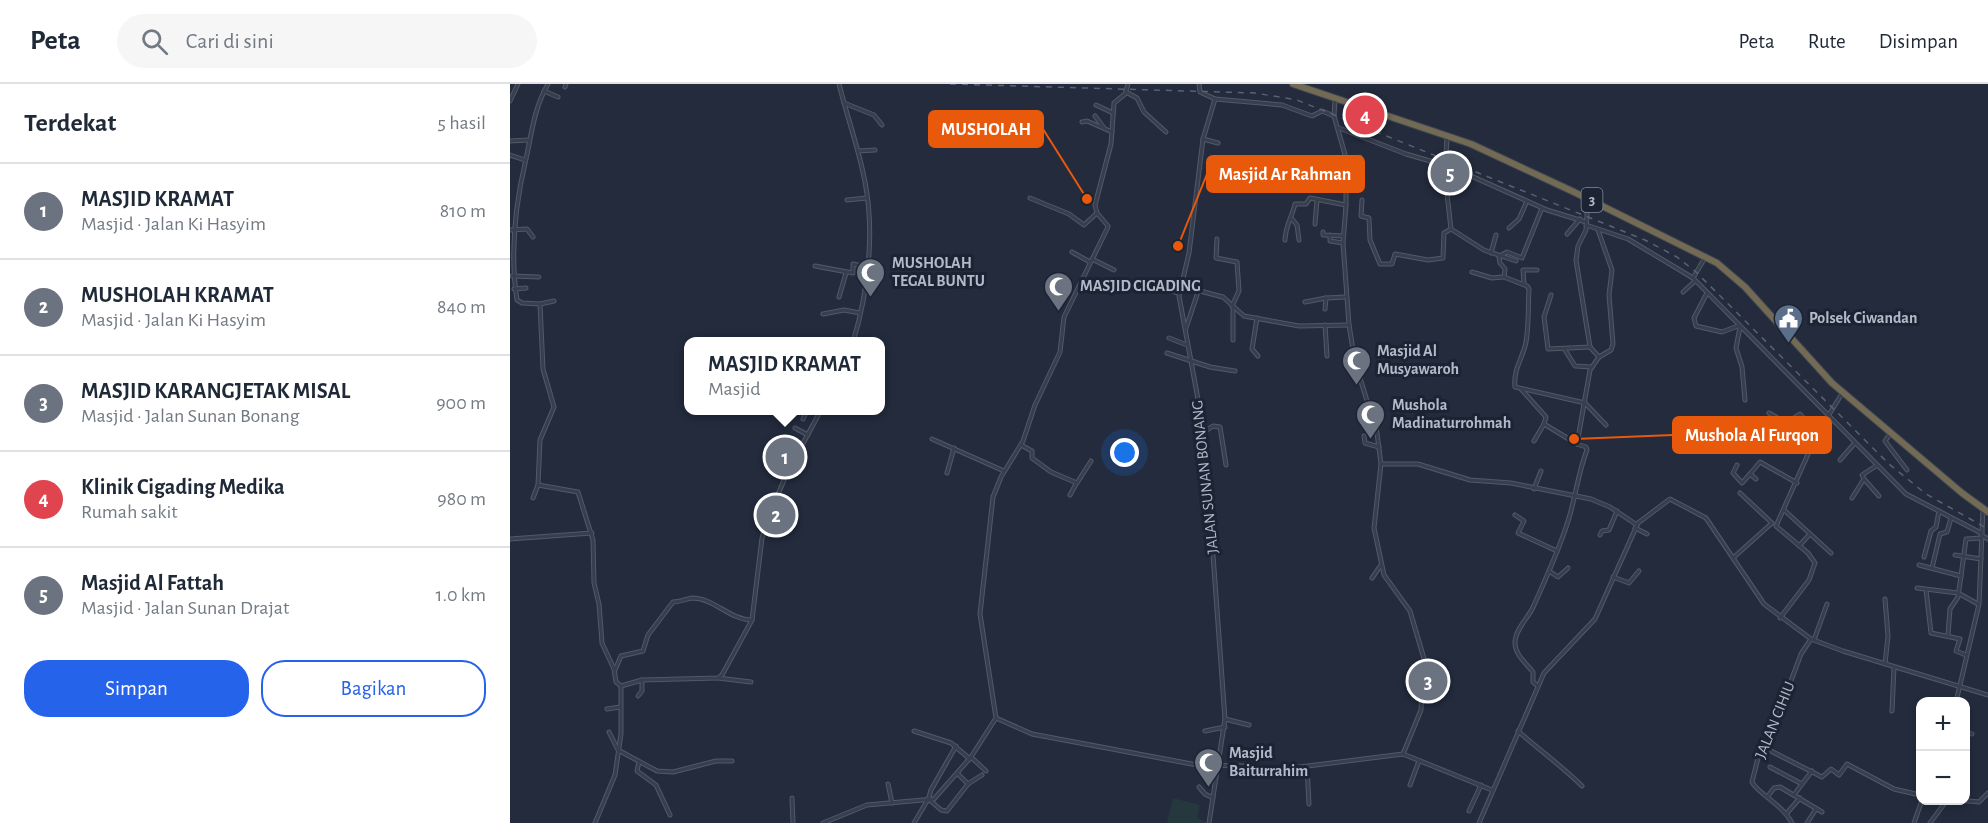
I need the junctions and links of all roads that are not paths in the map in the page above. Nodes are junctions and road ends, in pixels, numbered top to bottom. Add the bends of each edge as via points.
1 (518, 84) edge
2 (548, 84) edge
3 (839, 84) edge
4 (1128, 84) edge
5 (1199, 84) edge
6 (1293, 84) edge
7 (544, 91) junction
8 (1126, 92) junction
9 (558, 97) dead end
10 (1215, 99) junction
11 (1335, 99) junction
12 (510, 100) edge
13 (844, 103) junction
14 (1096, 105) dead end
15 (1113, 113) junction
16 (1095, 116) dead end
17 (1334, 116) junction
18 (1082, 122) dead end
19 (882, 125) dead end
20 (1104, 128) junction
21 (1339, 128) junction
22 (1112, 132) junction
23 (1167, 132) dead end
24 (1448, 136) junction
25 (1203, 139) junction
26 (530, 140) junction
27 (510, 141) edge
28 (1218, 143) dead end
29 (875, 150) dead end
30 (858, 151) junction
31 (510, 155) edge
32 (1360, 157) dead end
33 (525, 160) junction
34 (1445, 165) junction
35 (1346, 167) junction
36 (1315, 170) dead end
37 (1346, 179) junction
38 (867, 198) junction
39 (1030, 198) dead end
40 (1588, 199) junction
41 (847, 200) dead end
42 (1317, 200) junction
43 (1362, 200) dead end
44 (1527, 201) junction
45 (510, 204) edge
46 (1346, 205) junction
47 (515, 206) junction
48 (1542, 208) junction
49 (1096, 213) junction
50 (1292, 219) junction
51 (1580, 219) junction
52 (1586, 223) junction
53 (1316, 224) dead end
54 (1509, 228) dead end
55 (1451, 229) junction
56 (511, 230) edge
57 (1598, 230) junction
58 (1323, 232) dead end
59 (1567, 234) dead end
60 (1330, 235) junction
61 (1496, 235) dead end
62 (1343, 236) junction
63 (533, 237) dead end
64 (1217, 239) dead end
65 (1285, 240) dead end
66 (1299, 240) dead end
67 (1343, 243) junction
68 (1072, 252) dead end
69 (1491, 253) junction
70 (510, 254) edge
71 (1706, 256) junction
72 (1500, 257) junction
73 (1091, 260) junction
74 (1515, 261) dead end
75 (815, 266) dead end
76 (867, 267) junction
77 (1114, 270) dead end
78 (1537, 270) dead end
79 (1472, 272) dead end
80 (846, 273) junction
81 (512, 276) junction
82 (1504, 276) junction
83 (539, 277) dead end
84 (1694, 280) junction
85 (1524, 285) junction
86 (1181, 286) junction
87 (526, 288) dead end
88 (514, 289) junction
89 (1162, 289) dead end
90 (1198, 291) junction
91 (1683, 292) dead end
92 (1179, 293) junction
93 (1707, 293) junction
94 (1551, 295) dead end
95 (839, 297) dead end
96 (1346, 297) junction
97 (1326, 298) junction
98 (554, 301) dead end
99 (1305, 302) dead end
100 (1233, 306) junction
101 (540, 307) junction
102 (1325, 309) dead end
103 (860, 313) junction
104 (822, 314) dead end
105 (1257, 318) junction
106 (1325, 325) junction
107 (1349, 325) junction
108 (1740, 327) junction
109 (1185, 330) junction
110 (854, 337) edge
111 (1169, 338) dead end
112 (1233, 340) dead end
113 (1188, 346) junction
114 (1590, 347) junction
115 (1565, 350) junction
116 (1167, 353) dead end
117 (1258, 356) dead end
118 (1328, 356) dead end
119 (1599, 357) junction
120 (1190, 360) junction
121 (1592, 367) junction
122 (1235, 371) dead end
123 (1521, 389) junction
124 (1843, 392) junction
125 (1746, 400) dead end
126 (1585, 403) junction
127 (1769, 413) dead end
128 (805, 415) edge
129 (819, 415) edge
130 (1830, 416) junction
131 (803, 419) dead end
132 (1544, 424) junction
133 (1605, 425) dead end
134 (795, 428) dead end
135 (1204, 432) junction
136 (1892, 433) junction
137 (1817, 434) junction
138 (808, 435) junction
139 (1775, 435) dead end
140 (1364, 436) dead end
141 (932, 439) dead end
142 (1534, 441) dead end
143 (1577, 444) junction
144 (1854, 444) junction
145 (1021, 445) junction
146 (1812, 446) junction
147 (1379, 447) junction
148 (954, 448) junction
149 (1840, 460) dead end
150 (1091, 461) dead end
151 (1381, 464) junction
152 (1226, 465) dead end
153 (1737, 465) dead end
154 (1876, 466) junction
155 (1907, 470) dead end
156 (1541, 471) dead end
157 (1004, 472) junction
158 (947, 473) dead end
159 (1750, 474) junction
160 (1756, 479) dead end
161 (1864, 479) junction
162 (1077, 483) junction
163 (1797, 483) junction
164 (538, 485) junction
165 (1534, 489) junction
166 (1740, 493) dead end
167 (1070, 495) dead end
168 (1575, 495) junction
169 (1879, 496) dead end
170 (533, 498) dead end
171 (1852, 498) dead end
172 (1784, 510) junction
173 (1986, 510) edge
174 (1617, 511) junction
175 (1939, 511) junction
176 (1515, 515) dead end
177 (1951, 519) junction
178 (1774, 525) junction
179 (1636, 526) junction
180 (592, 532) junction
181 (1647, 534) dead end
182 (1600, 535) dead end
183 (1809, 535) junction
184 (1981, 535) junction
185 (510, 539) edge
186 (1988, 539) edge
187 (1799, 546) junction
188 (1558, 551) junction
189 (1831, 553) dead end
190 (1955, 555) dead end
191 (1924, 557) dead end
192 (1964, 557) junction
193 (1732, 558) junction
194 (1981, 559) junction
195 (1382, 563) junction
196 (1919, 565) dead end
197 (1568, 568) dead end
198 (1932, 568) junction
199 (1549, 571) junction
200 (1639, 571) dead end
201 (1961, 576) junction
202 (1613, 577) junction
203 (1372, 578) dead end
204 (1917, 588) dead end
205 (1926, 590) junction
206 (1958, 593) junction
207 (1885, 599) dead end
208 (1827, 603) dead end
209 (1979, 604) junction
210 (1780, 618) junction
211 (752, 620) junction
212 (1948, 635) junction
213 (1812, 639) junction
214 (1966, 655) junction
215 (1884, 664) junction
216 (1894, 667) junction
217 (614, 672) junction
218 (717, 678) junction
219 (642, 680) junction
220 (751, 682) dead end
221 (621, 686) junction
222 (1538, 686) junction
223 (1960, 686) junction
224 (1988, 695) edge
225 (638, 696) dead end
226 (1957, 697) edge
227 (621, 707) junction
228 (607, 709) dead end
229 (1892, 711) dead end
230 (996, 718) junction
231 (1225, 719) junction
232 (1249, 725) dead end
233 (1225, 727) junction
234 (914, 731) dead end
235 (1205, 731) dead end
236 (1518, 731) junction
237 (609, 732) dead end
238 (956, 746) junction
239 (1765, 748) junction
240 (618, 750) junction
241 (1403, 754) junction
242 (970, 758) junction
243 (732, 761) dead end
244 (1419, 761) junction
245 (639, 762) junction
246 (1219, 766) junction
247 (1307, 767) junction
248 (1770, 767) dead end
249 (986, 771) dead end
250 (1812, 771) junction
251 (958, 774) junction
252 (982, 775) dead end
253 (888, 784) dead end
254 (968, 784) junction
255 (1802, 784) junction
256 (1410, 785) dead end
257 (1481, 785) junction
258 (1582, 786) dead end
259 (1199, 787) dead end
260 (1492, 790) junction
261 (1988, 793) edge
262 (1916, 794) edge
263 (1794, 795) junction
264 (1768, 796) junction
265 (792, 798) dead end
266 (1213, 798) junction
267 (1800, 798) junction
268 (929, 801) junction
269 (1970, 802) edge
270 (892, 803) junction
271 (1309, 804) dead end
272 (1921, 805) edge
273 (1944, 805) edge
274 (1816, 809) junction
275 (1469, 811) dead end
276 (1822, 812) dead end
277 (1787, 813) junction
278 (670, 815) dead end
279 (595, 823) edge
280 (793, 823) edge
281 (823, 823) edge
282 (914, 823) edge
283 (1209, 823) edge
284 (1479, 823) edge
285 (1792, 823) edge
286 (1807, 823) edge
287 (1914, 823) edge
288 (1930, 823) edge

1 - 12 street
2 - 7 street
3 - 13 street
4 - 8 street
5 - 10 street via 1200,92
6 - 11 highway, 3
7 - 9 street
7 - 26 street via 534,115
8 - 15 street via 1114,103
8 - 23 street via 1137,98 1144,112
10 - 17 street via 1282,105 1312,116 1322,111
10 - 25 street, JALAN SUNAN BONANG
11 - 17 street
11 - 24 highway, 3
13 - 19 street via 878,118
13 - 30 street
14 - 15 street
15 - 22 street
16 - 20 street
17 - 21 street
18 - 20 street
20 - 22 street
21 - 34 street
21 - 35 street
22 - 49 street
24 - 34 street
24 - 40 highway, 3
25 - 28 street
25 - 86 street, JALAN SUNAN BONANG via 1189,253
26 - 27 street
26 - 33 street
29 - 30 street
30 - 38 street
31 - 33 street
32 - 35 street via 1360,166
33 - 47 street
34 - 44 street
34 - 55 street
35 - 37 street
36 - 37 street
37 - 46 street
38 - 41 street
38 - 76 street
39 - 49 street via 1069,214 1084,225
40 - 52 street
40 - 71 highway, 3
42 - 46 street
42 - 50 street via 1310,198 1306,204 1295,204
42 - 53 street
43 - 55 street via 1361,216 1370,218 1370,240 1380,264 1393,264 1395,254 1428,260 1443,258 1444,233
44 - 48 street
44 - 54 street via 1519,219
45 - 47 street
46 - 62 street
47 - 56 street
48 - 51 street
48 - 72 street via 1522,258 1507,252
49 - 73 street via 1108,227
50 - 65 street
50 - 66 street
51 - 52 street
51 - 59 street
52 - 57 street
52 - 114 street via 1576,260
55 - 69 street
56 - 63 street via 527,229
56 - 70 street
57 - 84 street via 1628,238
57 - 119 street via 1612,270 1609,296 1613,344 1611,350
58 - 60 street
60 - 62 street
60 - 67 street via 1330,241
61 - 69 street
62 - 67 street
64 - 100 street via 1216,258 1237,262 1239,287
67 - 96 street
68 - 73 street
69 - 72 street
70 - 81 street
71 - 84 street
71 - 124 highway, 3 via 1745,287
72 - 74 street
72 - 82 street
73 - 77 street
73 - 145 street via 1064,317 1060,352
75 - 80 street
76 - 80 street via 853,264 853,273
76 - 103 street
78 - 85 street via 1523,270
79 - 82 street via 1492,278
80 - 95 street
81 - 83 street
81 - 88 street
82 - 85 street
84 - 91 street
84 - 93 street
85 - 123 street via 1529,289 1527,338 1514,383
86 - 90 street
86 - 92 street, JALAN SUNAN BONANG
87 - 88 street
88 - 101 street via 519,302
89 - 92 street
90 - 100 street via 1219,296
90 - 109 street
92 - 109 street, JALAN SUNAN BONANG
93 - 108 street
93 - 108 street via 1694,318 1696,326 1722,332
94 - 115 street via 1545,317 1548,349
96 - 97 street
96 - 107 street
97 - 99 street
97 - 102 street
98 - 101 street
100 - 105 street via 1242,315
100 - 112 street
101 - 164 street via 543,369 554,408 540,440
103 - 104 street via 844,310
103 - 110 street
105 - 106 street via 1299,326
105 - 117 street via 1252,349
106 - 107 street
106 - 118 street
107 - 147 street via 1355,362
108 - 125 street via 1736,348
108 - 130 street
109 - 113 street, JALAN SUNAN BONANG
111 - 113 street
113 - 120 street, JALAN SUNAN BONANG
114 - 115 street
114 - 119 street
115 - 121 street via 1575,366
116 - 120 street
119 - 121 street
120 - 122 street
120 - 135 street, JALAN SUNAN BONANG
121 - 126 street
123 - 126 street
123 - 132 street via 1546,417
124 - 130 street
124 - 136 highway, 3
126 - 133 street
126 - 143 street
127 - 137 street via 1786,423 1800,414
128 - 131 street
129 - 138 street
130 - 137 street
130 - 144 street
132 - 142 street
132 - 143 street
134 - 138 street
135 - 152 street via 1213,426 1220,428
135 - 231 street, JALAN SUNAN BONANG
136 - 155 street via 1885,441
136 - 173 highway, 3
137 - 146 street
138 - 211 street via 787,472 763,533
139 - 146 street via 1801,451
140 - 147 street via 1365,443
141 - 148 street
143 - 168 street via 1587,449
144 - 149 street
144 - 154 street
145 - 157 street
145 - 162 street via 1032,451 1033,459 1048,470
146 - 163 street
147 - 151 street
148 - 157 street
148 - 158 street
150 - 162 street
151 - 165 street via 1418,464 1470,480
151 - 195 street via 1374,528
153 - 159 street via 1733,473 1742,483
154 - 161 street via 1862,475
154 - 175 street via 1906,494
156 - 165 street
157 - 230 street via 992,504 980,614
159 - 160 street
159 - 163 street via 1760,462
161 - 169 street
161 - 171 street
162 - 167 street
163 - 172 street
164 - 170 street
164 - 180 street via 578,491
165 - 168 street
166 - 178 street
168 - 174 street
168 - 188 street
172 - 178 street
172 - 183 street
173 - 184 street
174 - 179 street
174 - 182 street via 1610,530
175 - 177 street
175 - 191 street
176 - 188 street via 1524,521 1518,533
177 - 184 street
177 - 198 street via 1947,532 1940,534
178 - 187 street
178 - 193 street
179 - 181 street
179 - 193 street via 1672,499 1706,518
179 - 202 street
180 - 185 street
180 - 217 street via 602,643
183 - 187 street
183 - 189 street
184 - 186 street
184 - 192 street via 1967,538
184 - 194 street
187 - 210 street via 1815,566
188 - 199 street
190 - 192 street
192 - 194 street
192 - 201 street
193 - 210 street via 1764,604
194 - 209 street
195 - 203 street
195 - 241 street via 1390,586 1410,611 1427,669 1421,710
196 - 198 street
197 - 199 street via 1558,577
198 - 201 street
199 - 222 street via 1515,642 1516,652 1533,672 1533,681
200 - 202 street via 1629,583
201 - 206 street
202 - 222 street via 1595,619 1547,669
204 - 205 street
205 - 206 street
205 - 212 street via 1931,633
206 - 209 street
206 - 212 street via 1950,609
207 - 215 street via 1888,636
208 - 213 street, JALAN CIHIU
209 - 214 street
210 - 213 street
211 - 217 street via 743,620 695,599 673,602 648,635 643,651 621,656
211 - 218 street
212 - 214 street via 1960,639 1956,651
213 - 215 street
213 - 239 street, JALAN CIHIU via 1801,654
214 - 223 street
215 - 216 street
216 - 223 street
216 - 229 street
217 - 221 street
218 - 219 street
218 - 220 street
219 - 221 street
219 - 225 street
221 - 227 street
222 - 236 street
223 - 224 street
223 - 226 street
227 - 228 street
227 - 240 street
230 - 242 street
230 - 246 street via 1032,734 1107,750
231 - 232 street
231 - 233 street, JALAN SUNAN BONANG
233 - 235 street
233 - 246 street, JALAN SUNAN BONANG
234 - 238 street
236 - 258 street
236 - 260 street
237 - 240 street
238 - 242 street
238 - 268 street via 931,790
239 - 250 street
239 - 264 street, JALAN CIHIU via 1759,754 1752,783
240 - 245 street
240 - 279 street via 613,781
241 - 244 street
241 - 247 street
242 - 249 street
242 - 251 street
243 - 245 street via 669,772
244 - 256 street
244 - 257 street
245 - 278 street via 637,771 656,785
246 - 247 street via 1276,770
246 - 266 street, JALAN SUNAN BONANG
247 - 271 street
248 - 255 street
250 - 255 street
250 - 262 street via 1822,777 1831,769 1839,775 1846,764 1893,789
251 - 254 street
251 - 268 street
252 - 254 street
253 - 270 street
254 - 268 street via 947,811
255 - 263 street
257 - 260 street
257 - 275 street
259 - 266 street
260 - 284 street
261 - 269 street via 1978,802
263 - 264 street via 1776,787
263 - 267 street
264 - 277 street, JALAN CIHIU
265 - 280 street
266 - 283 street, JALAN SUNAN BONANG
267 - 274 street
267 - 277 street
268 - 270 street
268 - 282 street
270 - 281 street via 867,805
272 - 287 street
273 - 288 street
274 - 276 street
274 - 286 street
277 - 285 street, JALAN CIHIU

